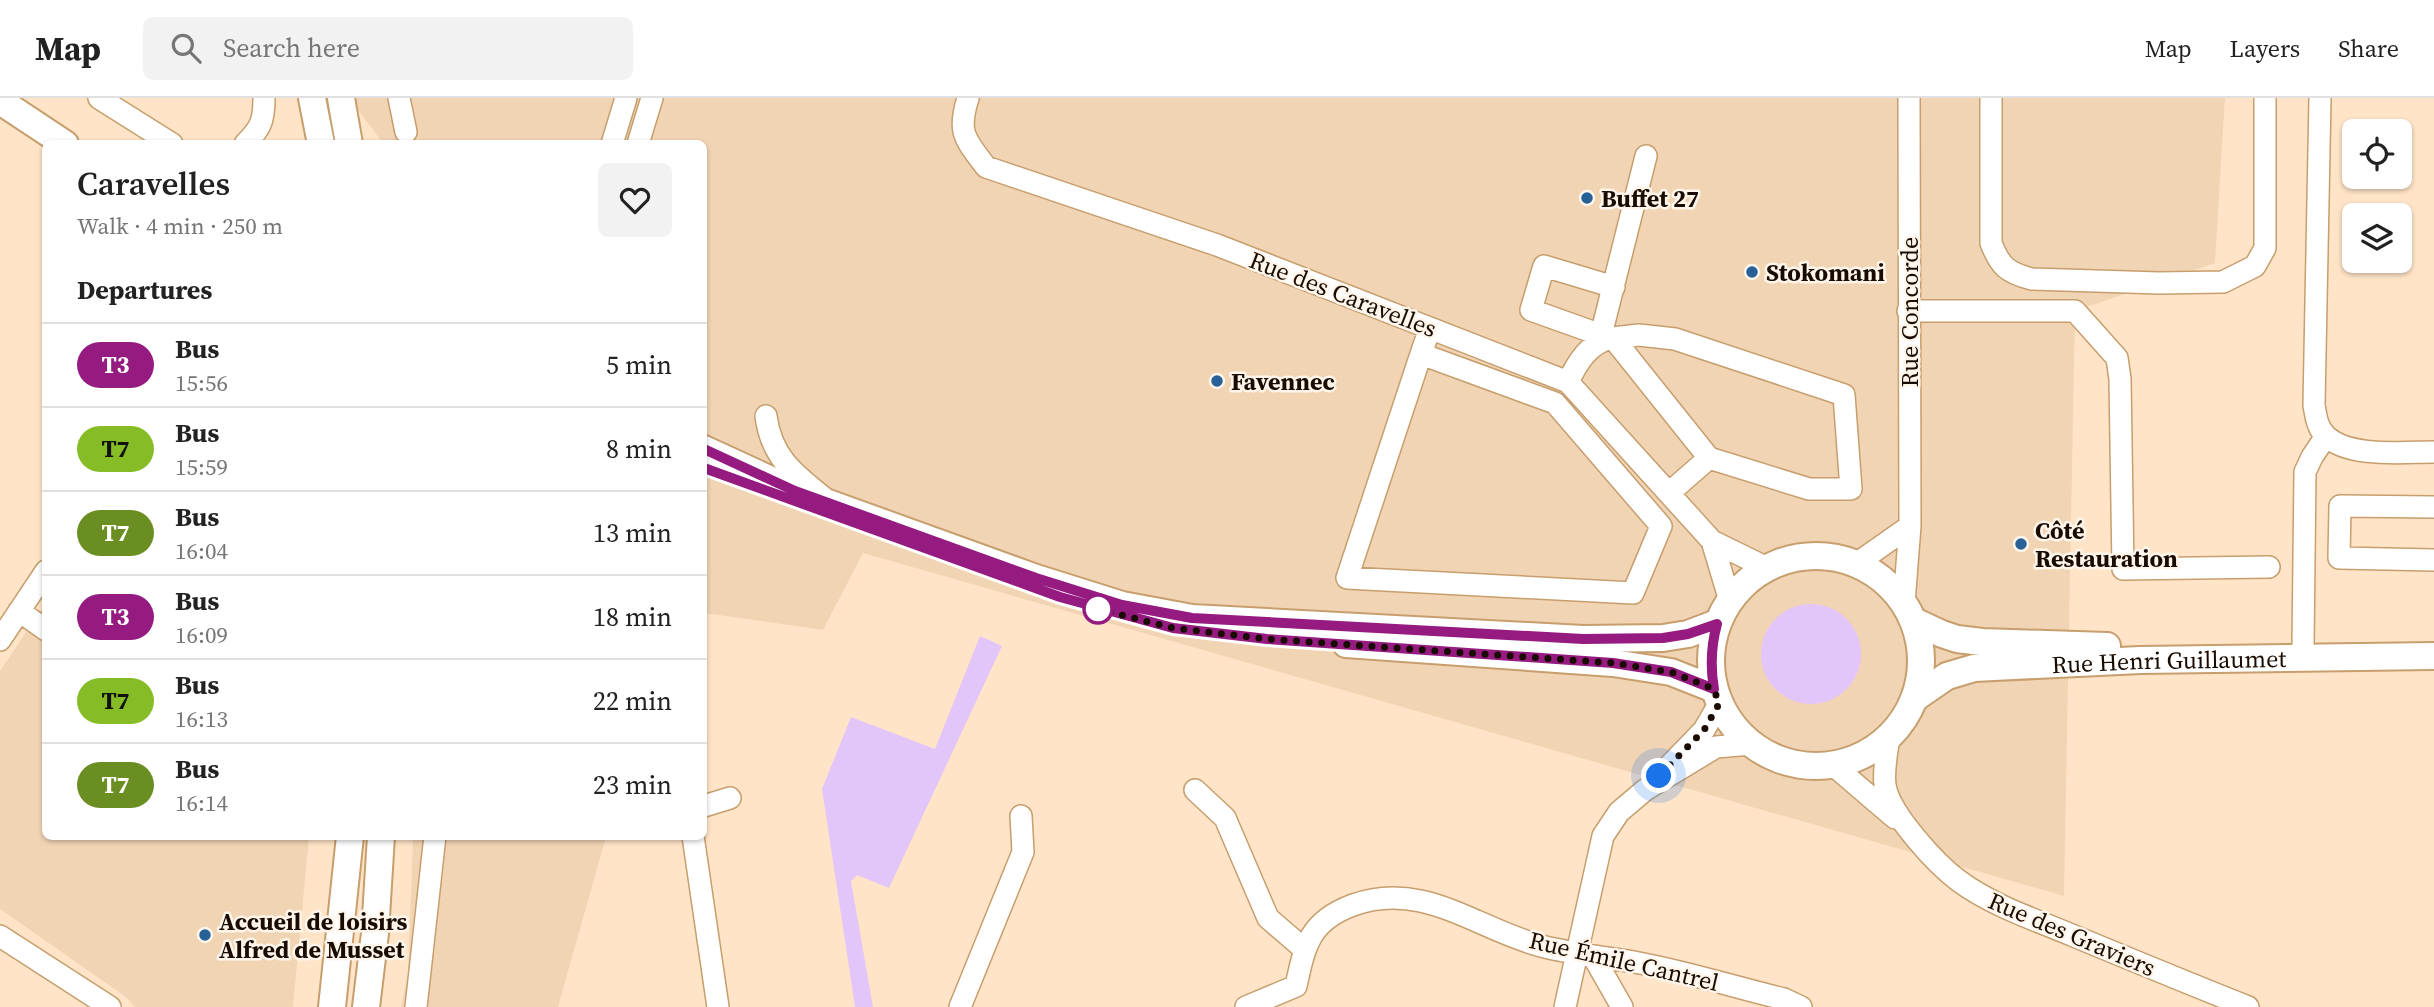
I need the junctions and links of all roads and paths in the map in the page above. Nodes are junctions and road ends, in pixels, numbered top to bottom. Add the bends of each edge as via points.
1 (99, 98) edge
2 (264, 98) edge
3 (312, 98) edge
4 (341, 98) edge
5 (399, 98) edge
6 (626, 98) edge
7 (652, 98) edge
8 (968, 98) edge
9 (1909, 98) edge
10 (1991, 98) edge
11 (2265, 98) edge
12 (2320, 98) edge
13 (0, 101) edge
14 (406, 132) dead end
15 (59, 140) edge
16 (166, 140) edge
17 (249, 140) edge
18 (320, 140) edge
19 (348, 140) edge
20 (613, 140) edge
21 (639, 140) edge
22 (1646, 156) dead end
23 (1614, 287) junction
24 (1908, 311) junction
25 (1430, 328) junction
26 (1606, 337) junction
27 (1421, 354) junction
28 (1567, 382) junction
29 (766, 416) dead end
30 (2326, 436) junction
31 (707, 450) edge
32 (2434, 452) edge
33 (1709, 458) junction
34 (707, 469) edge
35 (1670, 493) junction
36 (830, 502) junction
37 (2434, 507) edge
38 (1910, 526) junction
39 (1712, 541) junction
40 (2434, 560) edge
41 (1856, 564) junction
42 (2269, 567) dead end
43 (1767, 568) junction
44 (42, 577) edge
45 (22, 607) junction
46 (1723, 612) junction
47 (1909, 612) junction
48 (42, 626) edge
49 (0, 639) edge
50 (2434, 644) edge
51 (2303, 646) junction
52 (2434, 656) edge
53 (1717, 697) junction
54 (1915, 698) junction
55 (1889, 737) junction
56 (1751, 744) junction
57 (1833, 765) junction
58 (1195, 790) dead end
59 (1644, 790) junction
60 (730, 798) dead end
61 (707, 805) edge
62 (1021, 816) dead end
63 (1912, 834) junction
64 (350, 840) edge
65 (381, 840) edge
66 (435, 840) edge
67 (694, 840) edge
68 (0, 936) edge
69 (1304, 948) junction
70 (1585, 955) junction
71 (110, 1007) edge
72 (332, 1007) edge
73 (366, 1007) edge
74 (416, 1007) edge
75 (718, 1007) edge
76 (960, 1007) edge
77 (1247, 1007) edge
78 (1565, 1007) edge
79 (1622, 1007) edge
80 (1801, 1007) edge
81 (2248, 1007) edge

1 - 16 street
2 - 17 street via 259,130
3 - 18 main road
4 - 19 main road
5 - 14 street
6 - 20 street
7 - 21 street
8 - 25 street, Rue des Caravelles via 962,127 968,144 986,167 1217,245
9 - 24 street, Rue Concorde
10 - 11 street via 1991,243 1998,261 2016,275 2032,279 2159,282 2222,282 2255,267 2265,248
12 - 30 street via 2314,405 2317,424
13 - 15 main road
22 - 23 street
23 - 26 street
23 - 26 street via 1544,266 1531,310
24 - 38 street, Rue Concorde
24 - 42 street via 2076,311 2117,358 2123,569
25 - 27 street
25 - 28 street, Rue des Caravelles
26 - 28 street via 1580,358
26 - 33 street
26 - 33 street via 1675,339 1844,395 1851,489 1809,489
27 - 27 street via 1347,578 1633,593 1661,526 1555,403
28 - 35 street, Rue des Caravelles
29 - 36 street via 768,435 782,460
30 - 32 street via 2343,447 2364,451
30 - 51 street via 2305,472
31 - 36 main road
33 - 35 street
34 - 53 main road via 1060,597 1173,628 1267,639 1613,663 1671,672
35 - 39 street, Rue des Caravelles
36 - 46 main road via 1027,575 1110,601 1192,618 1583,639 1688,634
37 - 40 street via 2340,506 2339,558
38 - 41 street
38 - 47 street, Rue Concorde
39 - 43 street
39 - 46 street
41 - 43 main road via 1820,556
41 - 47 main road via 1891,587
43 - 46 main road via 1740,588
44 - 45 street
45 - 48 street
45 - 49 street
46 - 53 main road via 1711,650
47 - 51 main road, Rue Henri Guillaumet via 1942,634 1982,642
47 - 54 main road via 1921,660
50 - 51 main road, Rue Henri Guillaumet
52 - 54 main road, Rue Henri Guillaumet via 2140,660 1974,668 1947,676
53 - 56 main road via 1728,719
53 - 59 street via 1704,730
54 - 55 main road
55 - 57 main road via 1870,752
55 - 63 street via 1885,786
56 - 57 main road via 1785,762
56 - 59 street via 1716,747
57 - 63 street
58 - 69 street via 1225,818 1268,918
59 - 70 street via 1619,812 1602,836
60 - 61 street
62 - 76 street via 1023,852
63 - 81 street, Rue des Graviers via 1937,863 1986,898
64 - 72 main road
65 - 73 main road
66 - 74 street
67 - 75 street
68 - 71 street
69 - 70 street, Rue Émile Cantrel via 1324,919 1341,909 1390,896 1416,898 1542,947
69 - 77 street via 1296,986
70 - 78 street
70 - 79 street
70 - 80 street, Rue Émile Cantrel via 1659,968

